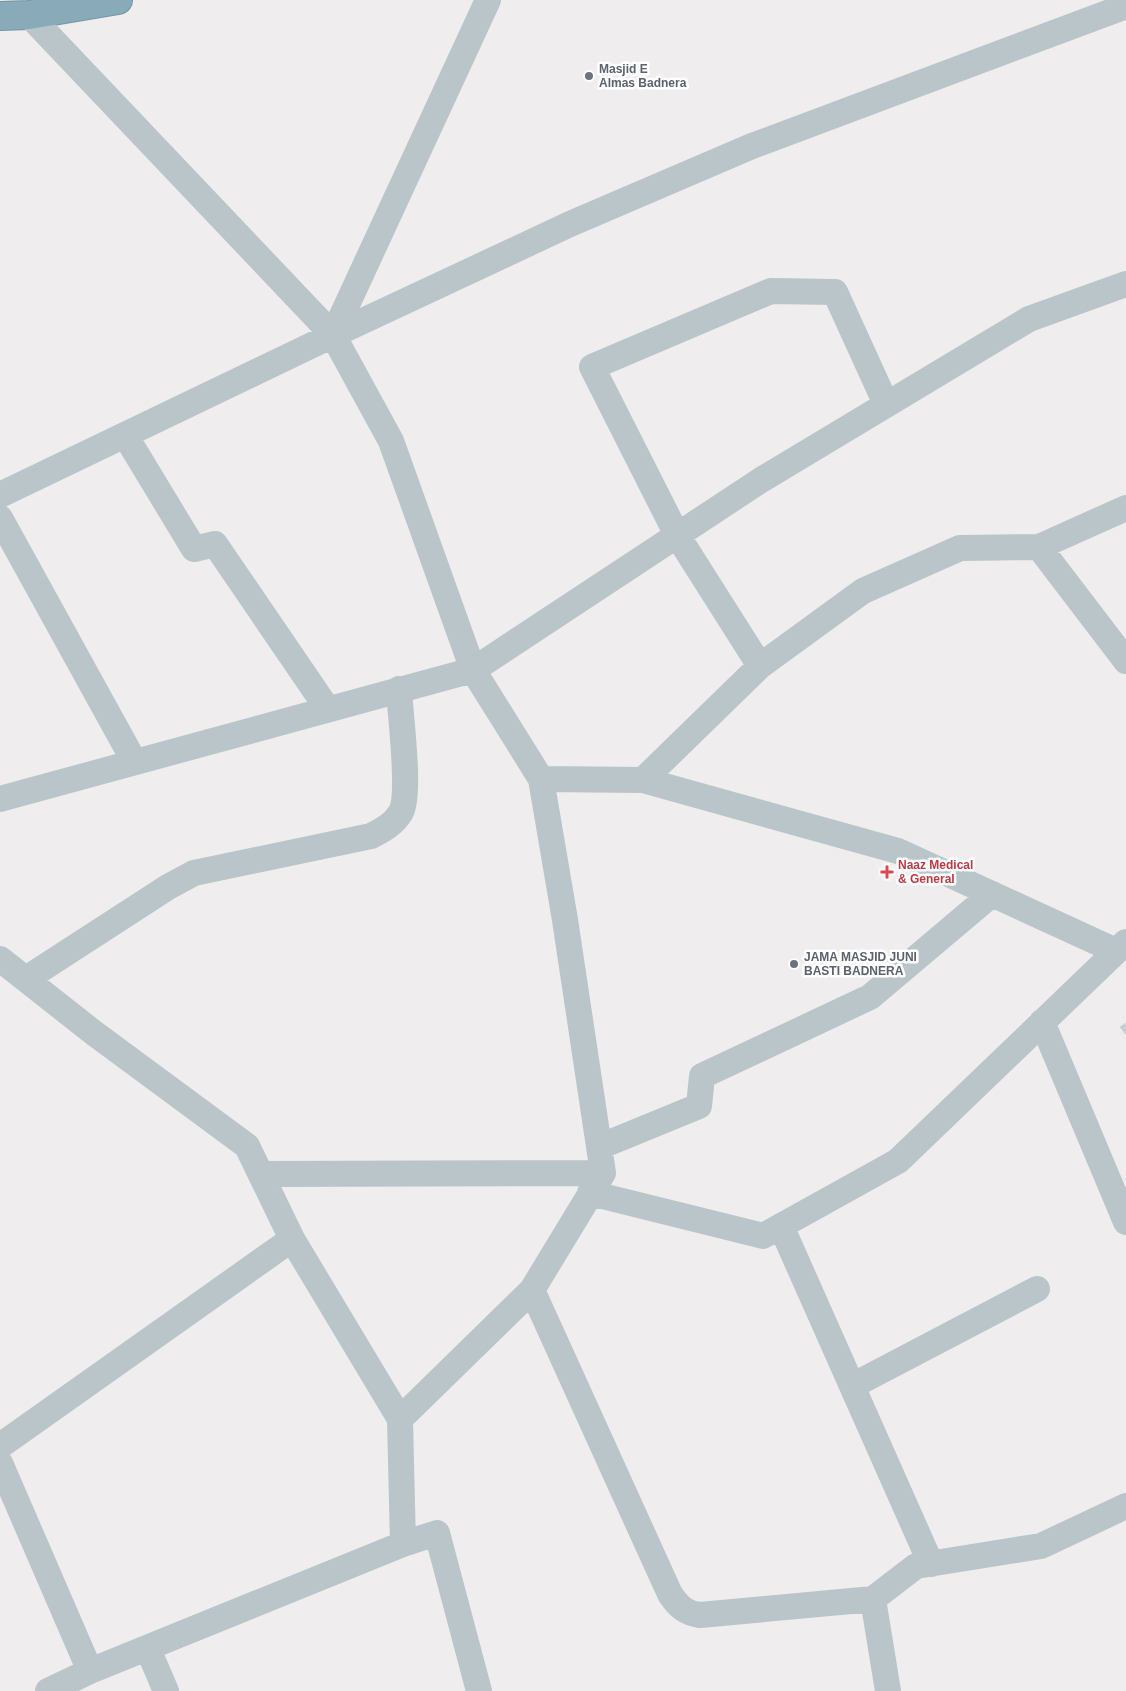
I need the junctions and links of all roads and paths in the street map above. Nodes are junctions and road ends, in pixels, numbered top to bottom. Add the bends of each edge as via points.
1 (118, 0) edge
2 (488, 0) edge
3 (1126, 6) edge
4 (29, 15) junction
5 (0, 16) edge
6 (1126, 284) edge
7 (333, 334) junction
8 (886, 404) junction
9 (126, 435) junction
10 (0, 495) edge
11 (1126, 508) edge
12 (0, 518) edge
13 (677, 535) junction
14 (1039, 547) junction
15 (1126, 660) edge
16 (760, 666) junction
17 (473, 670) junction
18 (399, 689) junction
19 (327, 708) junction
20 (134, 761) junction
21 (540, 779) junction
22 (642, 780) junction
23 (0, 799) edge
24 (992, 894) junction
25 (1121, 946) edge
26 (9, 970) edge
27 (1042, 1022) junction
28 (599, 1147) junction
29 (261, 1174) junction
30 (596, 1183) junction
31 (1126, 1222) edge
32 (781, 1226) junction
33 (292, 1239) junction
34 (1037, 1289) dead end
35 (532, 1290) junction
36 (852, 1386) junction
37 (400, 1419) junction
38 (0, 1446) edge
39 (0, 1464) edge
40 (1126, 1506) edge
41 (403, 1544) junction
42 (931, 1564) junction
43 (873, 1599) junction
44 (148, 1649) junction
45 (90, 1671) junction
46 (48, 1691) edge
47 (166, 1691) edge
48 (479, 1691) edge
49 (888, 1691) edge

1 - 4 highway
2 - 7 street
3 - 7 street via 752,146 570,224
4 - 5 highway
4 - 7 street
6 - 8 street via 1029,319
7 - 9 street
7 - 17 street via 391,441
8 - 13 street
8 - 13 street via 835,292 771,292 592,366
9 - 10 street
9 - 19 street via 194,549 215,544
11 - 14 street
12 - 20 street
13 - 16 street
13 - 17 street
14 - 15 street
14 - 16 street via 960,548 863,591
16 - 22 street
17 - 18 street
17 - 21 street
18 - 19 street
18 - 26 street via 405,800 395,821 385,829 371,836 194,873
19 - 20 street
20 - 23 street
21 - 22 street
21 - 28 street
22 - 24 street via 898,851
24 - 25 street
24 - 28 street via 870,997 702,1076 699,1106
25 - 27 street
26 - 29 street via 248,1146
27 - 31 street
27 - 32 street via 898,1161
28 - 30 street
29 - 30 street
29 - 33 street
30 - 32 street via 762,1236
30 - 35 street
32 - 36 street
33 - 37 street
33 - 38 street
34 - 36 street
35 - 37 street
35 - 43 street via 678,1606 689,1614 700,1615
36 - 42 street
37 - 41 street
39 - 45 street
40 - 42 street via 1041,1546
41 - 44 street
41 - 48 street via 437,1533
42 - 43 street via 916,1566
43 - 49 street
44 - 45 street
44 - 47 street
45 - 46 street

